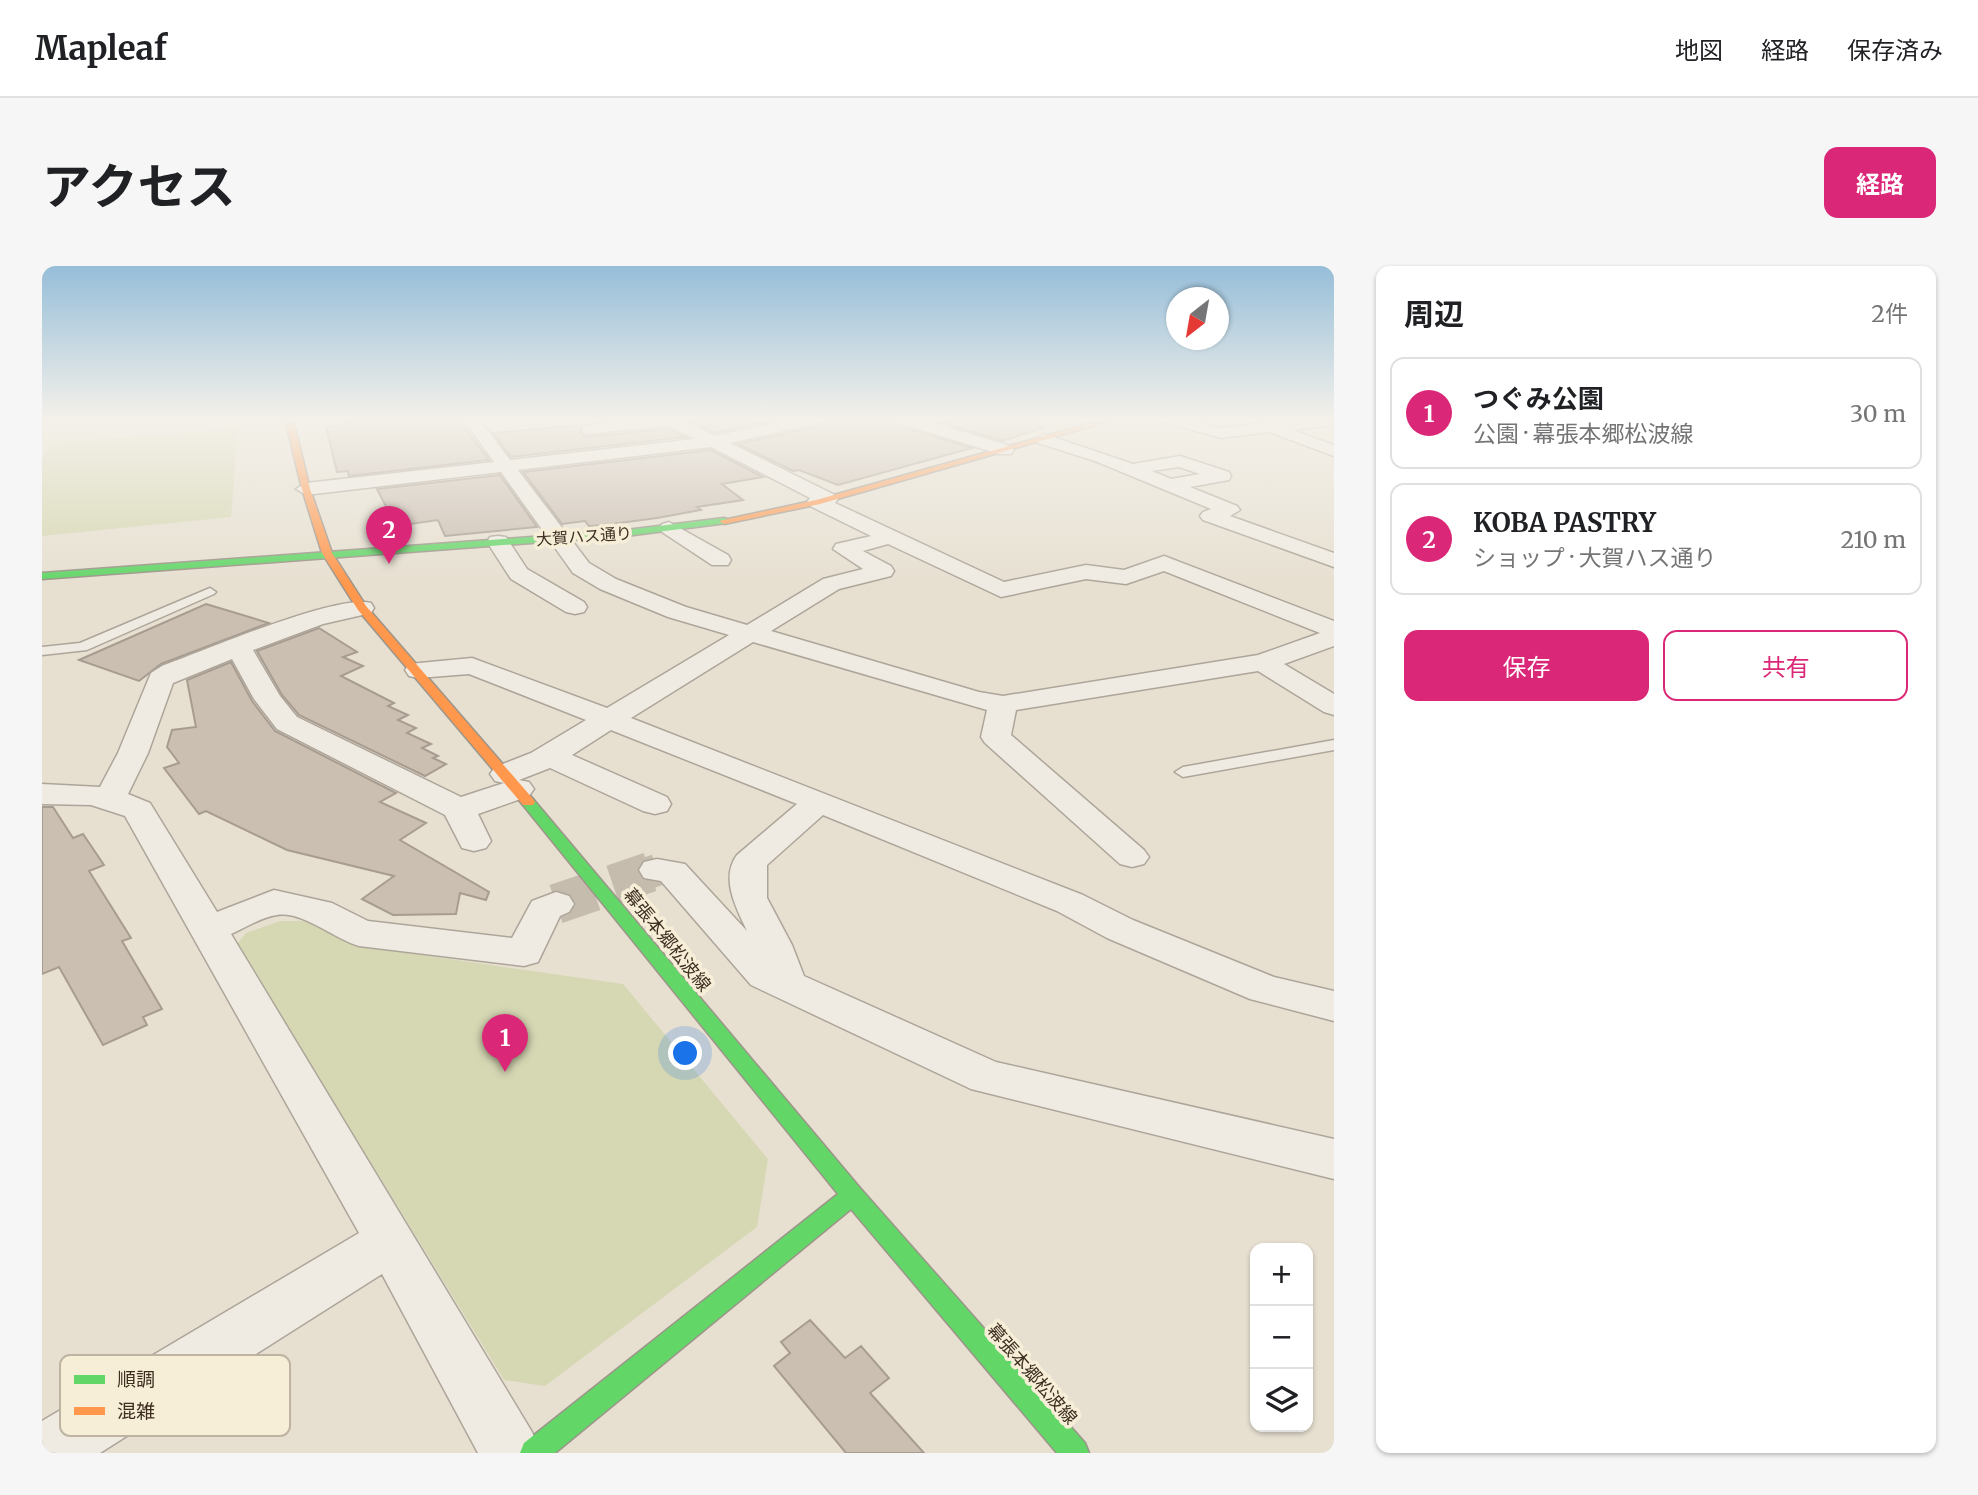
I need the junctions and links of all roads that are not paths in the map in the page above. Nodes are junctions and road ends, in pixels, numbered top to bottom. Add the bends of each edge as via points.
1 (302, 474) edge
2 (439, 474) edge
3 (512, 474) edge
4 (773, 474) edge
5 (918, 474) edge
6 (1145, 474) edge
7 (1218, 474) edge
8 (1168, 485) junction
9 (306, 489) junction
10 (823, 501) junction
11 (669, 528) junction
12 (892, 537) junction
13 (559, 538) junction
14 (498, 542) junction
15 (1306, 549) junction
16 (327, 554) junction
17 (1259, 556) dead end
18 (720, 560) dead end
19 (1288, 566) junction
20 (1331, 571) edge
21 (42, 576) edge
22 (210, 592) dead end
23 (575, 607) dead end
24 (362, 608) junction
25 (1334, 630) edge
26 (753, 633) junction
27 (1334, 636) edge
28 (239, 648) junction
29 (42, 651) edge
30 (1262, 662) junction
31 (418, 670) junction
32 (1003, 704) junction
33 (1334, 706) edge
34 (606, 720) junction
35 (1334, 745) edge
36 (549, 756) junction
37 (1183, 772) dead end
38 (512, 782) junction
39 (42, 794) edge
40 (110, 798) junction
41 (819, 802) junction
42 (655, 804) dead end
43 (459, 809) junction
44 (474, 841) dead end
45 (1132, 857) dead end
46 (657, 870) dead end
47 (556, 904) tunnel mouth
48 (207, 930) junction
49 (787, 985) junction
50 (1334, 1006) edge
51 (1334, 1159) edge
52 (852, 1195) junction
53 (391, 1241) junction
54 (205, 1355) edge
55 (73, 1436) edge
56 (45, 1453) edge
57 (512, 1453) edge
58 (534, 1453) edge
59 (1075, 1453) edge

1 - 9 street, 幕張本郷松波線
2 - 9 street
3 - 13 street
4 - 10 street
5 - 10 street, 大賀ハス通り
6 - 8 street
7 - 8 street via 1222,476
8 - 15 street via 1230,510 1210,516
9 - 16 street, 幕張本郷松波線
10 - 11 street, 大賀ハス通り
10 - 12 street
11 - 13 street, 大賀ハス通り
11 - 18 street
12 - 25 street via 1000,590 1086,572 1126,577 1164,564
12 - 26 street via 844,549 883,571 831,584
13 - 14 street, 大賀ハス通り
13 - 26 street via 581,568 608,584
14 - 16 street, 大賀ハス通り
14 - 23 street via 519,574
15 - 19 street
15 - 20 street
16 - 21 street, 大賀ハス通り
16 - 24 street, 幕張本郷松波線
17 - 19 street
19 - 20 street
22 - 29 lane via 82,647
24 - 28 street via 316,618
24 - 31 street, 幕張本郷松波線
26 - 32 street via 976,700
26 - 34 street
27 - 30 street
28 - 40 street via 161,679
28 - 43 street via 287,723
30 - 32 street
30 - 33 street
31 - 34 street via 472,666
31 - 38 street, 幕張本郷松波線
32 - 45 street via 996,737
34 - 36 street
34 - 41 street
35 - 37 lane
36 - 38 street
36 - 42 street
38 - 43 street
38 - 52 street, 幕張本郷松波線
39 - 40 street
40 - 48 street via 138,810
41 - 49 street via 749,862 749,898
41 - 50 street via 1070,903 1119,929 1265,989
43 - 44 street
46 - 49 street via 672,872 765,975
47 - 48 street via 545,909 524,953 359,933 319,911 274,902
48 - 53 street
49 - 51 street via 987,1077
52 - 58 street
52 - 59 street, 幕張本郷松波線
53 - 54 street
53 - 57 street
55 - 56 street

